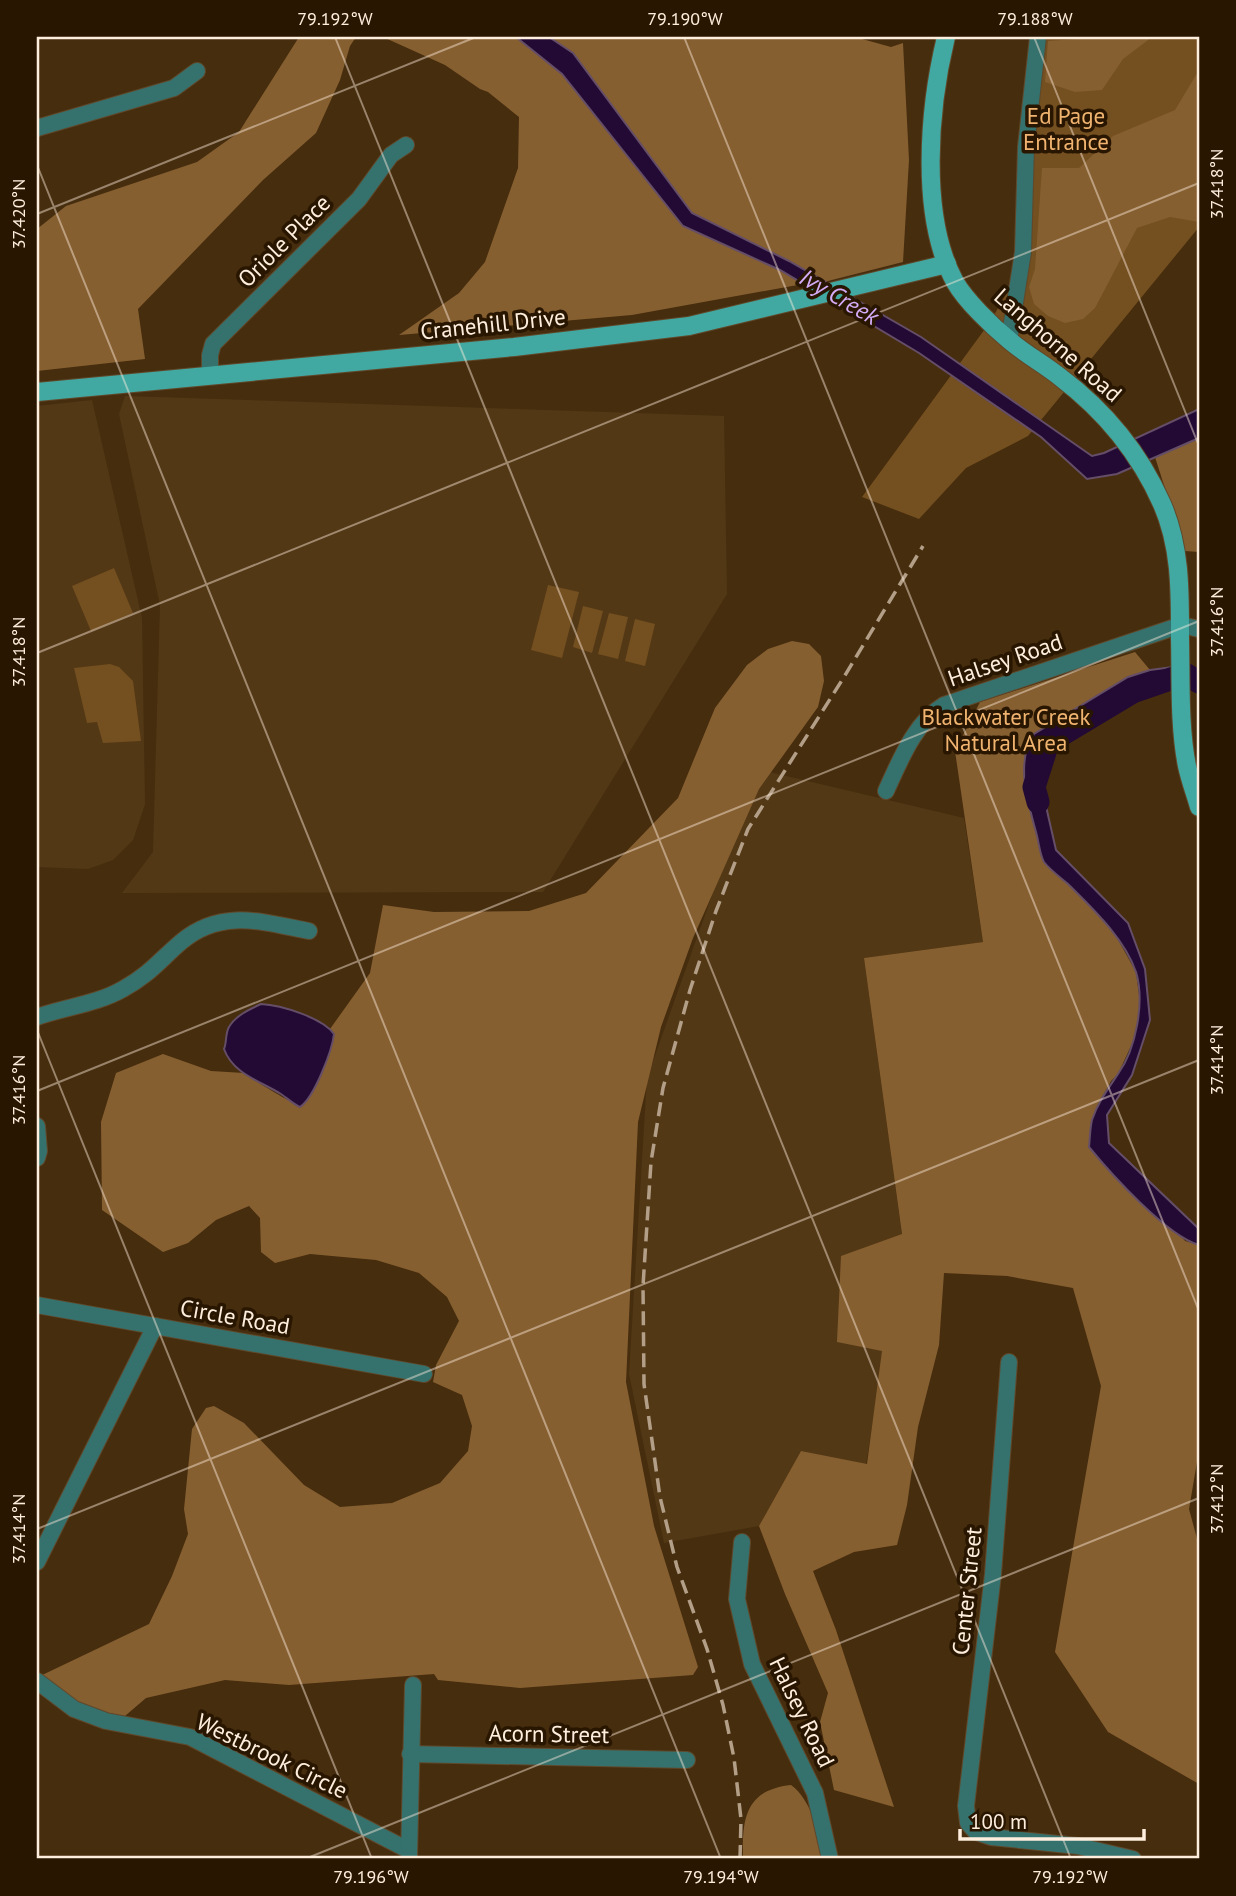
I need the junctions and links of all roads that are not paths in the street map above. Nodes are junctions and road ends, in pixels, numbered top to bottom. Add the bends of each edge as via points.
1 (946, 37) edge
2 (1038, 37) edge
3 (197, 71) dead end
4 (37, 128) edge
5 (406, 145) dead end
6 (947, 264) junction
7 (1009, 341) junction
8 (211, 376) junction
9 (37, 391) edge
10 (1199, 629) edge
11 (1181, 631) junction
12 (886, 791) dead end
13 (1199, 807) edge
14 (309, 931) dead end
15 (37, 1017) edge
16 (37, 1126) edge
17 (37, 1158) edge
18 (37, 1305) edge
19 (155, 1326) junction
20 (1009, 1362) dead end
21 (425, 1374) dead end
22 (43, 1533) edge
23 (742, 1542) dead end
24 (37, 1562) edge
25 (37, 1681) edge
26 (413, 1685) dead end
27 (410, 1754) junction
28 (687, 1760) dead end
29 (408, 1855) edge
30 (830, 1859) edge
31 (1133, 1859) edge

1 - 6 main road, Langhorne Road via 934,120 932,199
2 - 7 street via 1026,147 1023,253
3 - 4 street via 174,88
5 - 8 street, Oriole Place via 391,155 359,199 213,344
6 - 7 main road, Langhorne Road via 966,297
6 - 8 main road, Cranehill Drive via 720,320 514,347
7 - 11 main road, Langhorne Road via 1104,413 1150,479 1172,531 1180,575
8 - 9 main road, Cranehill Drive
10 - 11 street
11 - 12 street, Halsey Road via 944,705 932,712 910,741
11 - 13 main road, Langhorne Road via 1187,765
14 - 15 street via 251,920 209,924 122,990
16 - 17 street
18 - 19 street, Circle Road
19 - 21 street, Circle Road
19 - 22 street
20 - 31 street, Center Street via 968,1823 976,1832 991,1837 1078,1846
22 - 24 street
23 - 30 street, Halsey Road via 737,1599 752,1664 815,1793
25 - 29 street, Westbrook Circle via 74,1709 106,1721 190,1737
26 - 27 street
27 - 28 street, Acorn Street
27 - 29 street

